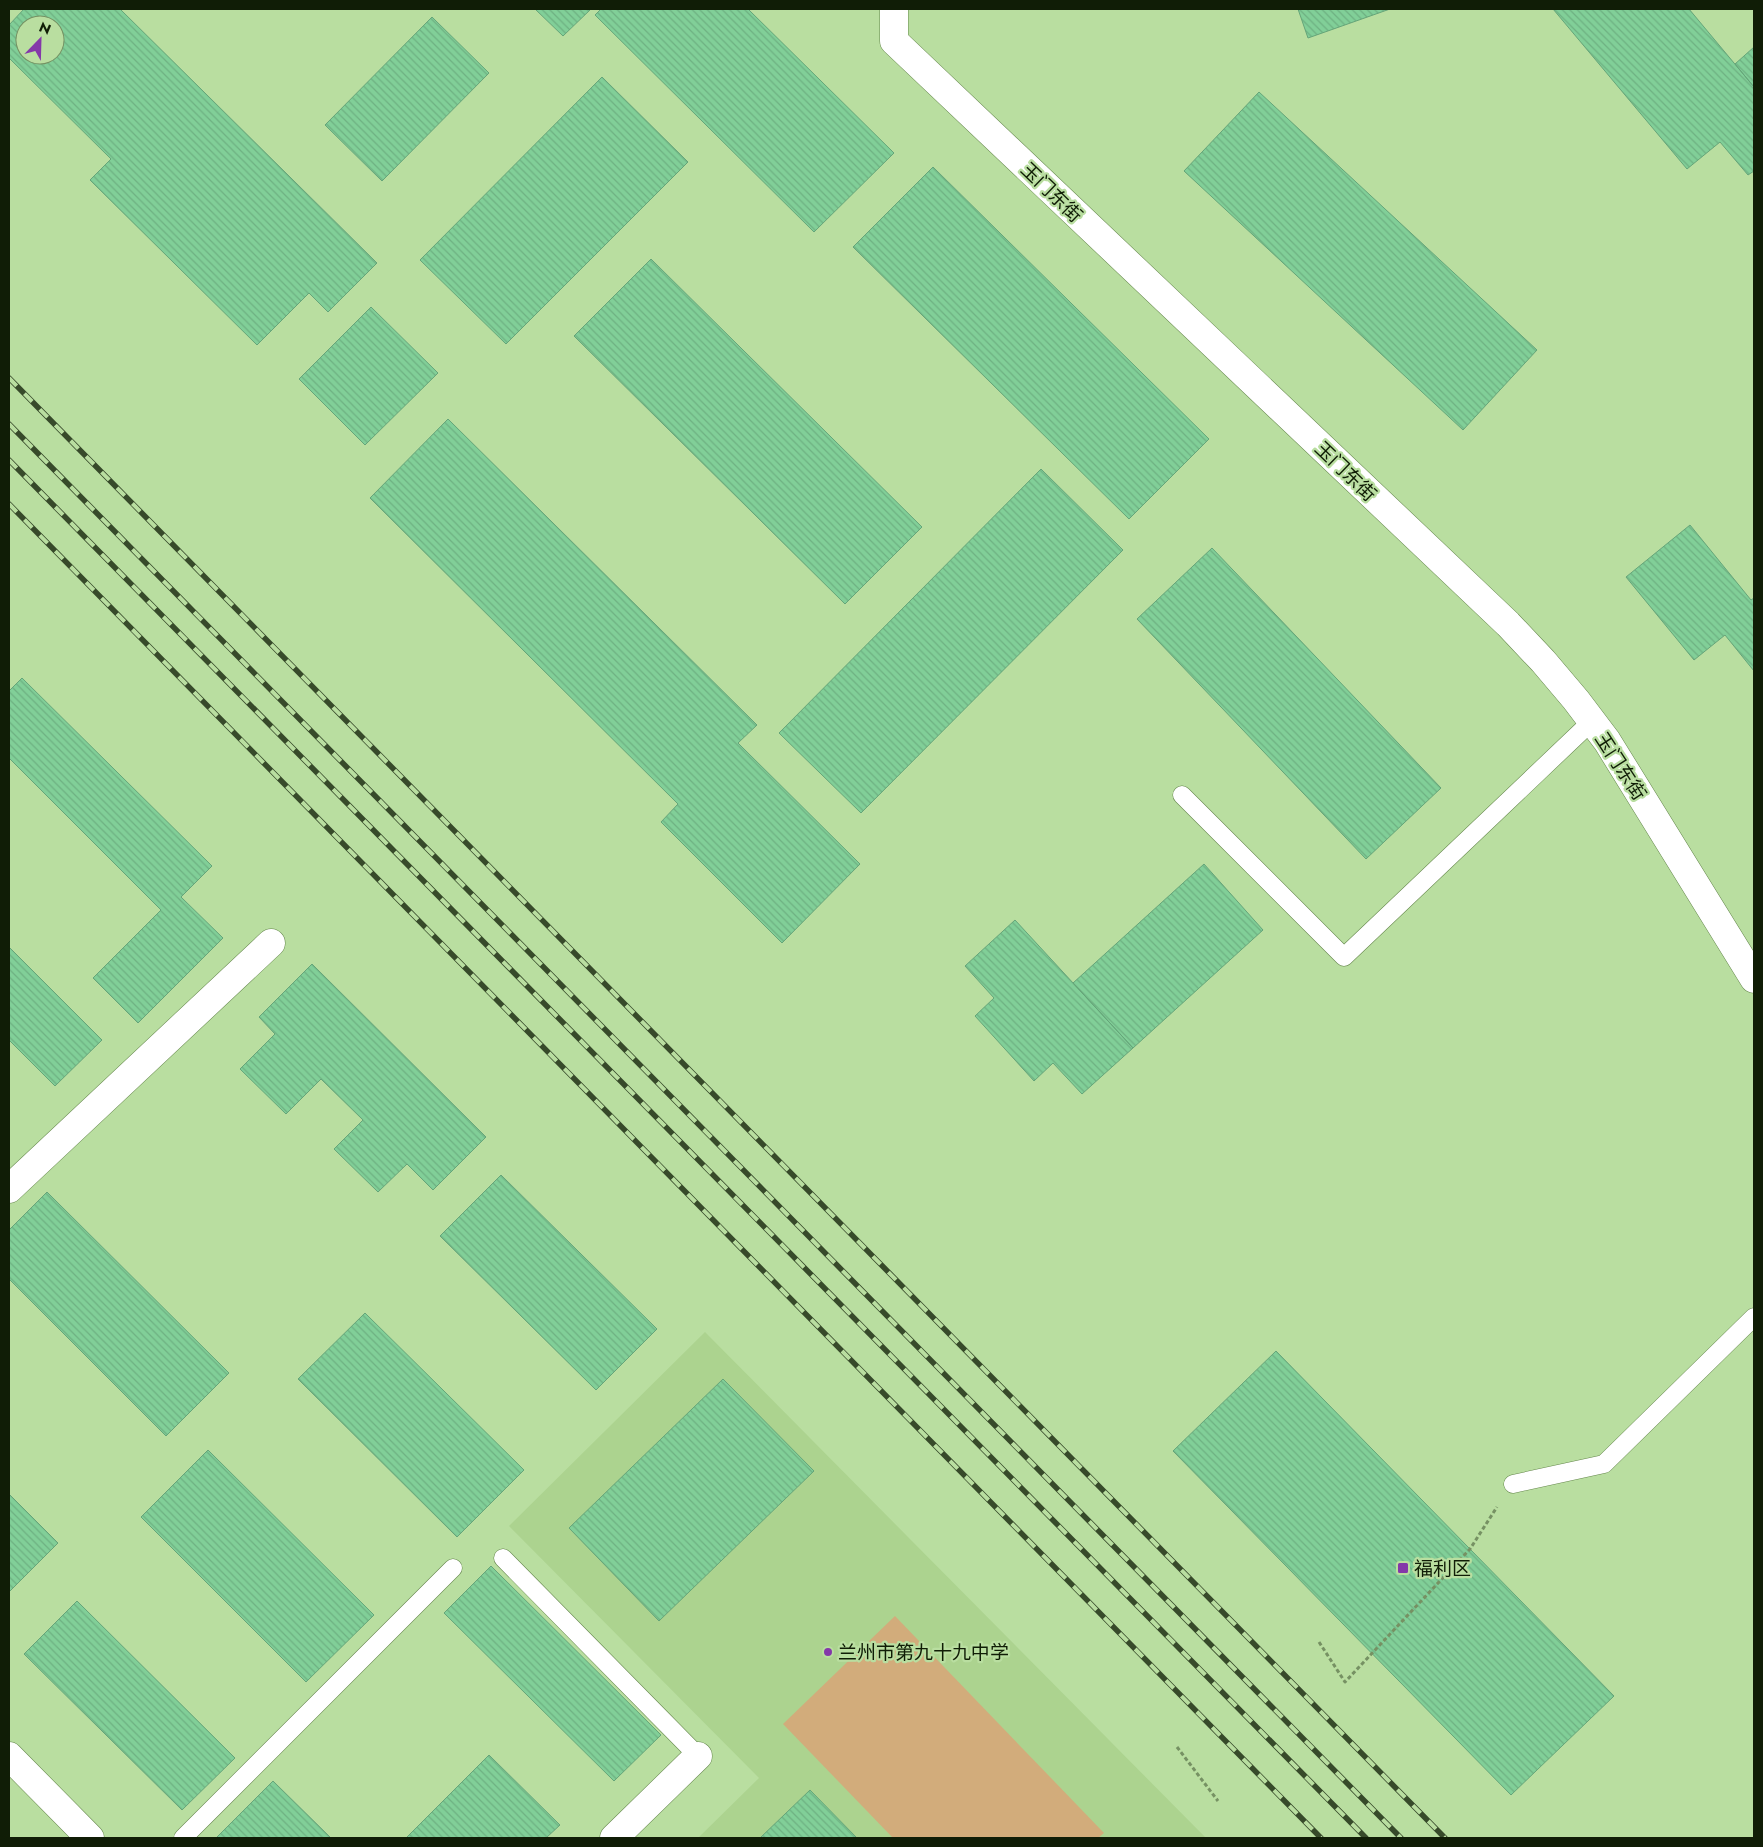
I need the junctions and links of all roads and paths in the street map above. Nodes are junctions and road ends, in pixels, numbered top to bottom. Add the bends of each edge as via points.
1 (894, 9) edge
2 (1592, 721) junction
3 (1182, 795) dead end
4 (271, 943) dead end
5 (1754, 979) edge
6 (9, 1189) edge
7 (1754, 1317) edge
8 (1513, 1484) joint
9 (503, 1558) dead end
10 (453, 1568) dead end
11 (1319, 1642) dead end
12 (1178, 1747) dead end
13 (9, 1756) edge
14 (698, 1756) joint
15 (1218, 1801) dead end
16 (90, 1838) edge
17 (184, 1838) edge
18 (614, 1838) edge

1 - 2 street, 玉门东街 via 894,41 1508,624
2 - 3 lane via 1344,956
2 - 5 street, 玉门东街 via 1634,783
4 - 6 street
7 - 8 lane via 1604,1464
8 - 11 path via 1470,1549 1345,1682
9 - 14 lane
10 - 17 lane
12 - 15 path
13 - 16 street
14 - 18 street

